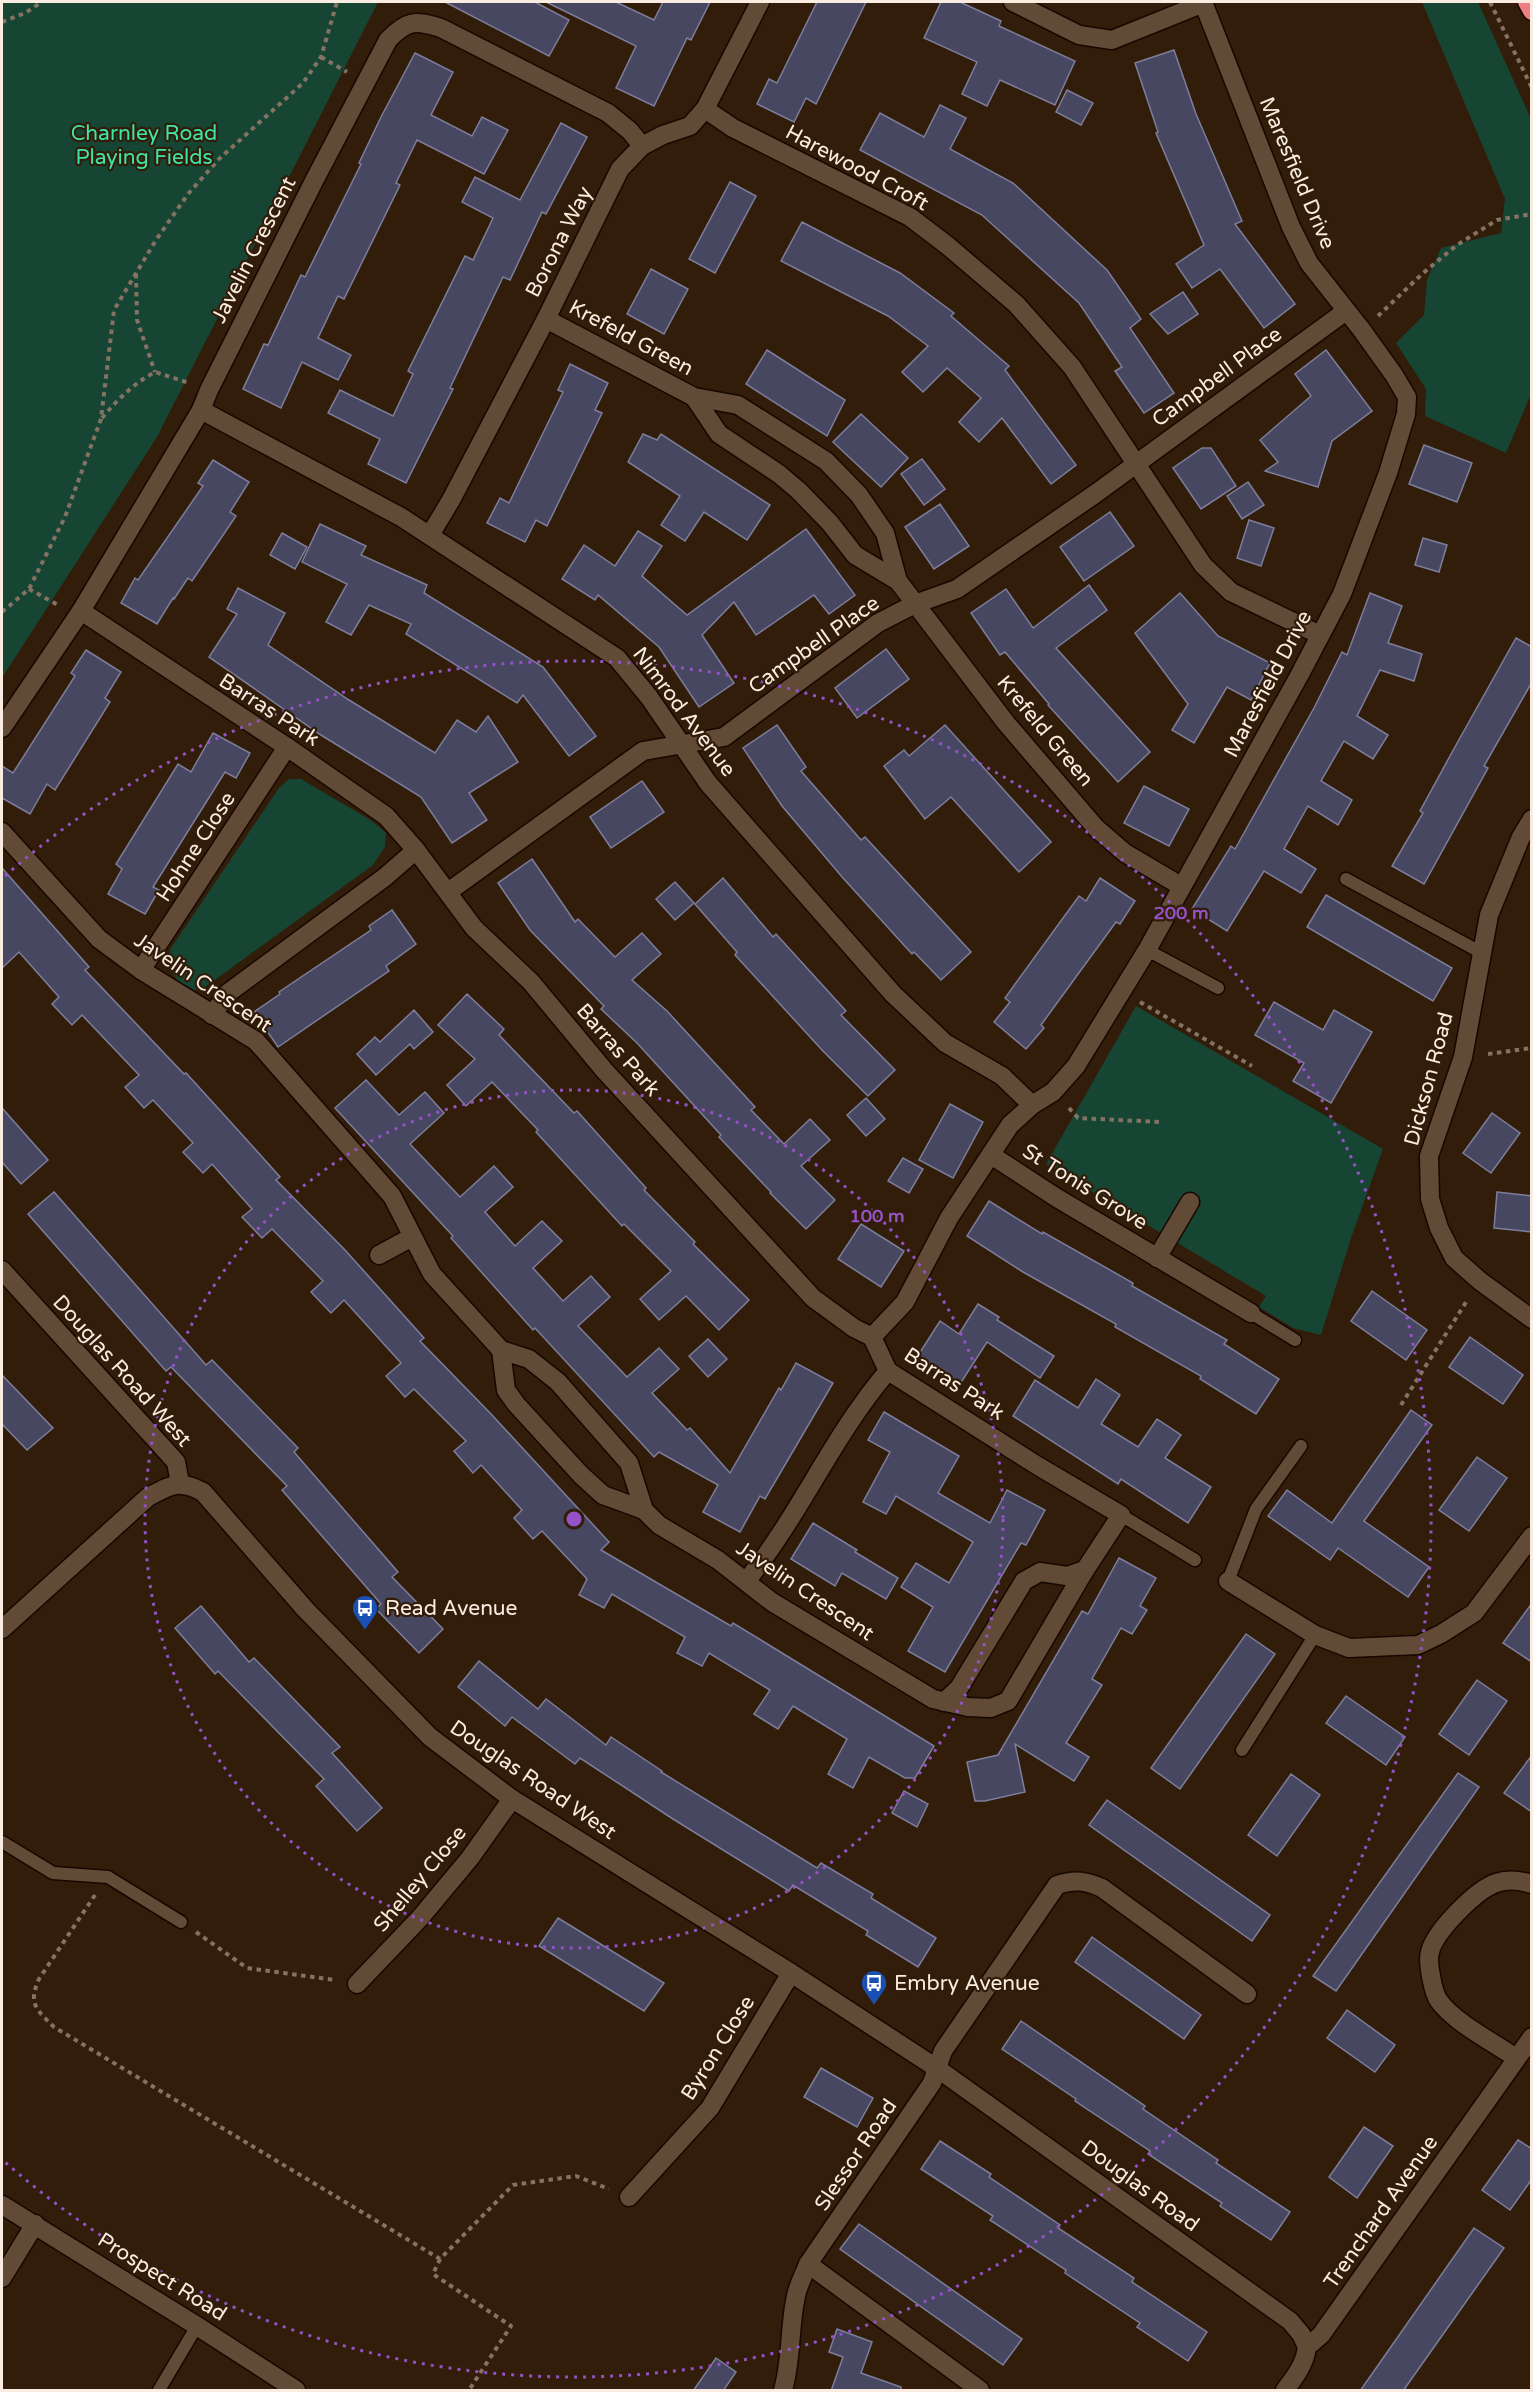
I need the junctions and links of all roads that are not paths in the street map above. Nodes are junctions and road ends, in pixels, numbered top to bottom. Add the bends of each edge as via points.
1 (760, 2) edge
2 (1013, 2) edge
3 (1204, 2) edge
4 (1527, 2) edge
5 (1532, 11) edge
6 (705, 110) junction
7 (642, 146) junction
8 (1346, 311) junction
9 (546, 319) junction
10 (694, 397) junction
11 (201, 410) junction
12 (1136, 465) junction
13 (430, 535) junction
14 (898, 581) junction
15 (915, 604) junction
16 (79, 613) junction
17 (1320, 634) junction
18 (2, 728) edge
19 (682, 743) junction
20 (288, 747) junction
21 (1532, 819) edge
22 (2, 832) edge
23 (1526, 839) edge
24 (416, 850) junction
25 (1346, 879) dead end
26 (1181, 886) junction
27 (448, 892) junction
28 (1147, 950) junction
29 (1482, 953) junction
30 (141, 970) junction
31 (1218, 988) dead end
32 (212, 1015) junction
33 (1032, 1105) junction
34 (991, 1155) junction
35 (1190, 1202) dead end
36 (412, 1237) junction
37 (379, 1255) dead end
38 (1157, 1258) junction
39 (2, 1270) edge
40 (1251, 1313) joint
41 (1532, 1319) edge
42 (872, 1337) junction
43 (1295, 1340) dead end
44 (501, 1350) junction
45 (888, 1371) junction
46 (1301, 1446) dead end
47 (180, 1483) junction
48 (644, 1510) junction
49 (1121, 1515) junction
50 (1532, 1536) edge
51 (1195, 1560) dead end
52 (1085, 1570) junction
53 (747, 1580) junction
54 (1228, 1581) joint
55 (2, 1629) edge
56 (1315, 1635) junction
57 (944, 1702) junction
58 (1242, 1750) dead end
59 (513, 1799) junction
60 (2, 1842) edge
61 (1532, 1884) edge
62 (181, 1922) road end
63 (791, 1973) junction
64 (357, 1984) road end
65 (1247, 1994) dead end
66 (1532, 2037) edge
67 (1516, 2058) junction
68 (938, 2068) junction
69 (629, 2197) road end
70 (2, 2205) edge
71 (35, 2223) junction
72 (808, 2264) junction
73 (2, 2278) edge
74 (197, 2326) junction
75 (1307, 2347) junction
76 (159, 2391) edge
77 (296, 2391) edge
78 (783, 2391) edge
79 (980, 2391) edge
80 (1285, 2391) edge

1 - 6 street, Borona Way
2 - 3 street via 1079,35 1112,40
3 - 8 street, Maresfield Drive via 1291,227 1309,263
4 - 5 highway
6 - 7 street, Borona Way via 690,126
6 - 12 street, Harewood Croft via 733,128 910,217 948,246 1016,304 1072,367
7 - 9 street, Borona Way via 620,169
7 - 11 street, Javelin Crescent via 608,113 441,28 420,21 401,26 388,40 314,181
8 - 12 street, Campbell Place
8 - 17 street, Maresfield Drive via 1407,397 1406,414 1342,594
9 - 10 street, Krefeld Green
9 - 13 street, Borona Way
10 - 14 street, Krefeld Green via 719,434 799,491 855,555
10 - 14 street, Krefeld Green via 738,405 826,461 859,495 885,533
11 - 13 street, Nimrod Avenue
11 - 16 street, Javelin Crescent
12 - 15 street, Campbell Place via 957,589
12 - 17 street, Harewood Croft via 1203,565 1231,592
13 - 19 street, Nimrod Avenue via 617,658
14 - 15 street, Krefeld Green
15 - 19 street, Campbell Place via 878,623 724,737
15 - 26 street, Krefeld Green via 1006,723 1096,828 1125,853
16 - 18 street, Javelin Crescent
16 - 20 street, Barras Park
17 - 26 street, Maresfield Drive
19 - 27 street, Campbell Place via 643,751
19 - 33 street, Nimrod Avenue via 708,783 893,994 945,1043 1002,1076
20 - 24 street, Barras Park via 386,816
20 - 30 street, Hohne Close
21 - 23 street, Dickson Road
22 - 30 street, Javelin Crescent via 99,939
23 - 29 street, Dickson Road via 1489,915
24 - 27 street, Barras Park
24 - 32 street via 385,878 228,993
25 - 29 lane
26 - 28 street, Maresfield Drive
27 - 42 street, Barras Park via 474,928 531,982 604,1070 813,1298
28 - 31 lane
28 - 33 street, Maresfield Drive via 1076,1066 1053,1092
29 - 41 street, Dickson Road via 1462,1057 1429,1156 1430,1199 1454,1258
30 - 32 street, Javelin Crescent
32 - 36 street, Javelin Crescent via 256,1041 392,1196
33 - 34 street, Maresfield Drive via 1010,1125
34 - 38 street, St Tonis Grove
34 - 42 street, Maresfield Drive via 949,1218 905,1302
35 - 38 street, St Tonis Grove
36 - 37 street
36 - 44 street, Javelin Crescent via 432,1274
38 - 40 street, St Tonis Grove
39 - 47 street, Douglas Road West via 176,1462
40 - 43 lane
42 - 45 street, Barras Park
44 - 48 street via 530,1359 558,1382 629,1463
44 - 48 street, Javelin Crescent via 506,1390 516,1404 603,1495
45 - 49 street, Barras Park
45 - 53 street via 819,1469 771,1551
46 - 54 lane via 1257,1509
47 - 55 street via 148,1497
47 - 59 street, Douglas Road West via 202,1492 304,1609 430,1737
48 - 53 street, Javelin Crescent via 659,1525
49 - 51 lane
49 - 52 street, Javelin Crescent
50 - 56 street via 1474,1612 1418,1645 1349,1648
52 - 57 street via 1067,1576 1040,1572 1024,1581 959,1689
52 - 57 street, Javelin Crescent via 1008,1701 991,1708
53 - 57 street, Javelin Crescent via 772,1602
54 - 56 street
56 - 58 lane
59 - 63 street, Douglas Road West
59 - 64 street, Shelley Close via 420,1918
60 - 62 lane via 54,1873 108,1877
61 - 67 street via 1518,1879 1495,1883 1474,1897 1438,1934 1429,1952 1438,2000
63 - 68 street, Douglas Road West
63 - 69 street, Byron Close via 710,2108
65 - 68 street via 1102,1888 1086,1881 1071,1881 1058,1885 1042,1905 943,2051
66 - 67 street, Trenchard Avenue
67 - 75 street, Trenchard Avenue via 1321,2335
68 - 72 street, Slessor Road via 932,2083
68 - 75 street, Douglas Road via 1290,2321
70 - 71 street, Prospect Road
71 - 73 street
71 - 74 street, Prospect Road
72 - 78 street, Slessor Road via 796,2294 789,2370
72 - 79 street
74 - 76 lane
74 - 77 street, Prospect Road
75 - 80 street, Trenchard Avenue via 1299,2372

